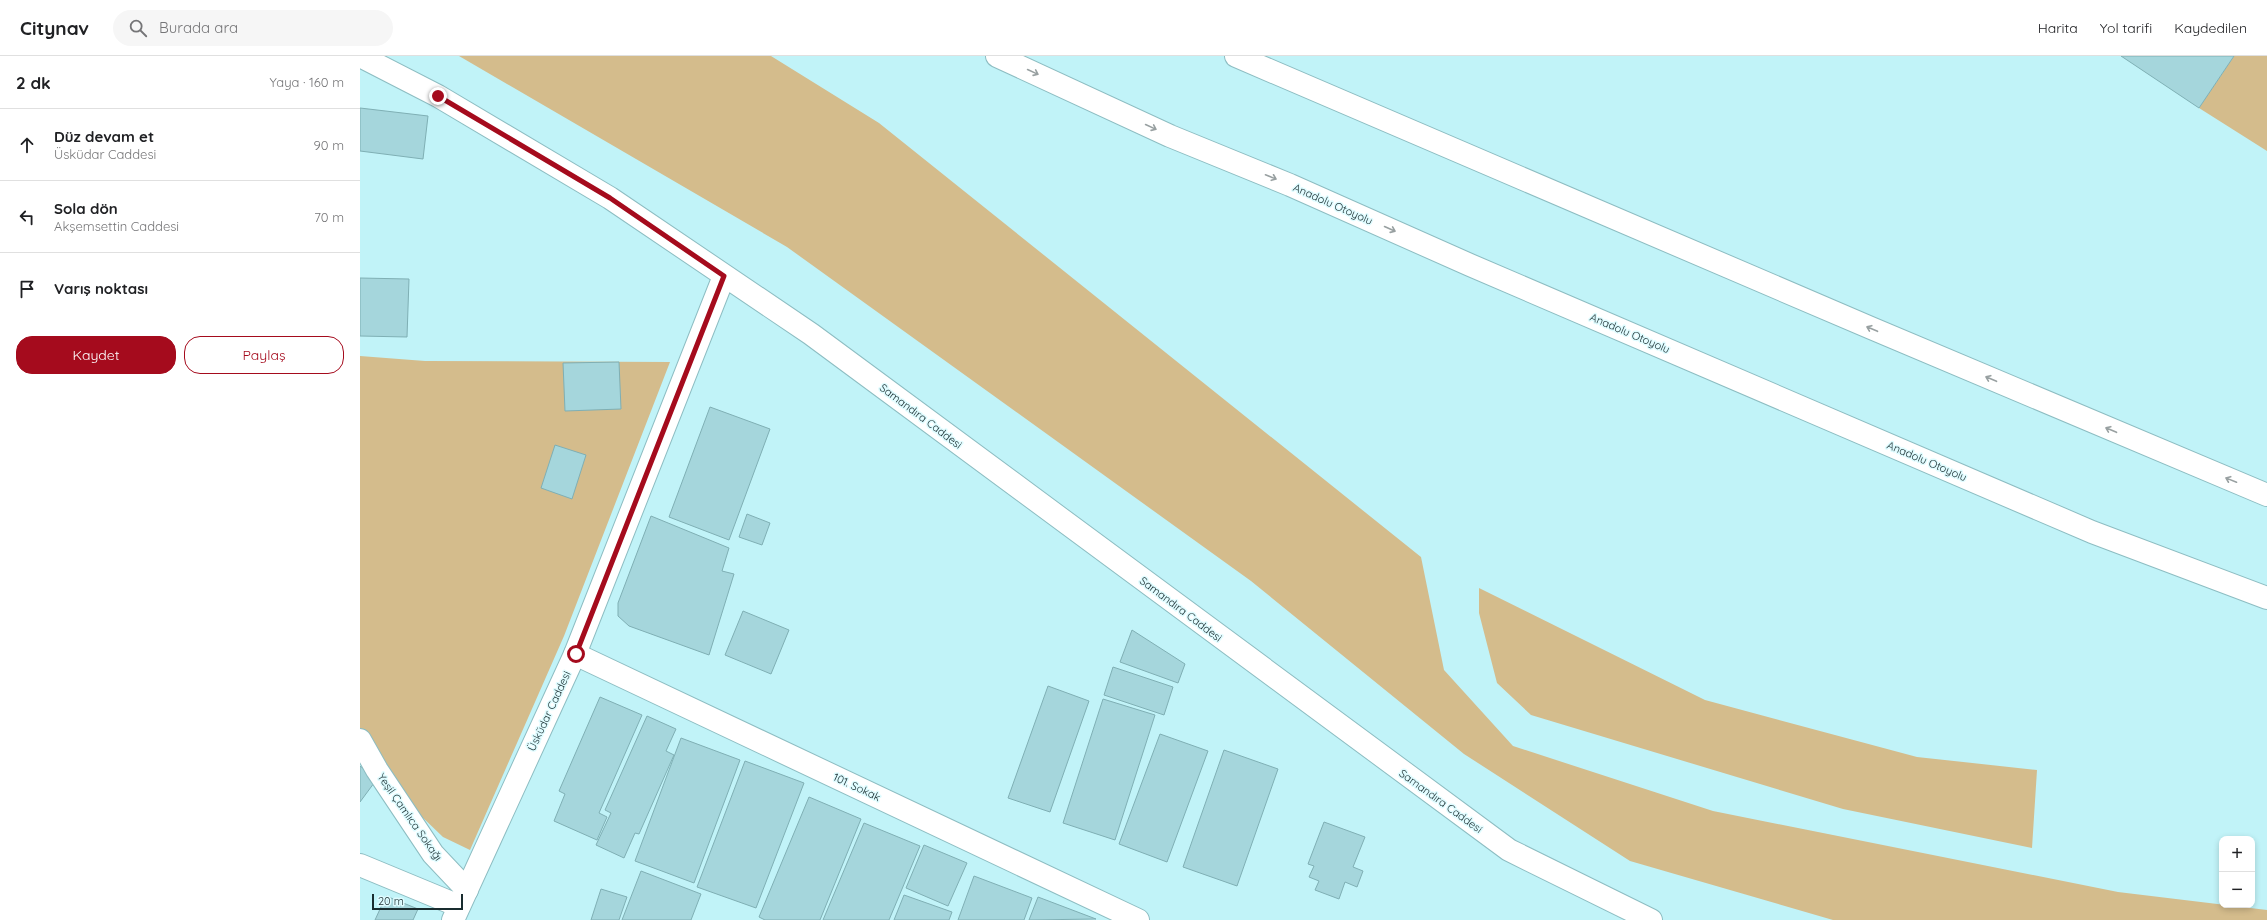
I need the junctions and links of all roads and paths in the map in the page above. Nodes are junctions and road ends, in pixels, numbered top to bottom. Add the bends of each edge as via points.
1 (360, 56) edge
2 (998, 56) edge
3 (1236, 56) edge
4 (724, 276) junction
5 (2267, 495) edge
6 (2267, 598) edge
7 (576, 654) junction
8 (360, 740) edge
9 (360, 865) edge
10 (460, 905) edge
11 (1138, 920) edge
12 (1651, 920) edge

1 - 4 main road, Samandıra Caddesi via 438,96 610,198
2 -> 6 main road, Anadolu Otoyolu via 1170,136 1290,185 1470,265 2084,528
5 -> 3 main road
4 - 7 main road, Üsküdar Caddesi
4 - 12 main road, Samandıra Caddesi via 811,334 1509,850
7 - 10 main road, Üsküdar Caddesi
7 - 11 main road, 101. Sokak
8 - 10 main road, Yeşil Çamlıca Sokağı via 433,854
9 - 10 main road

